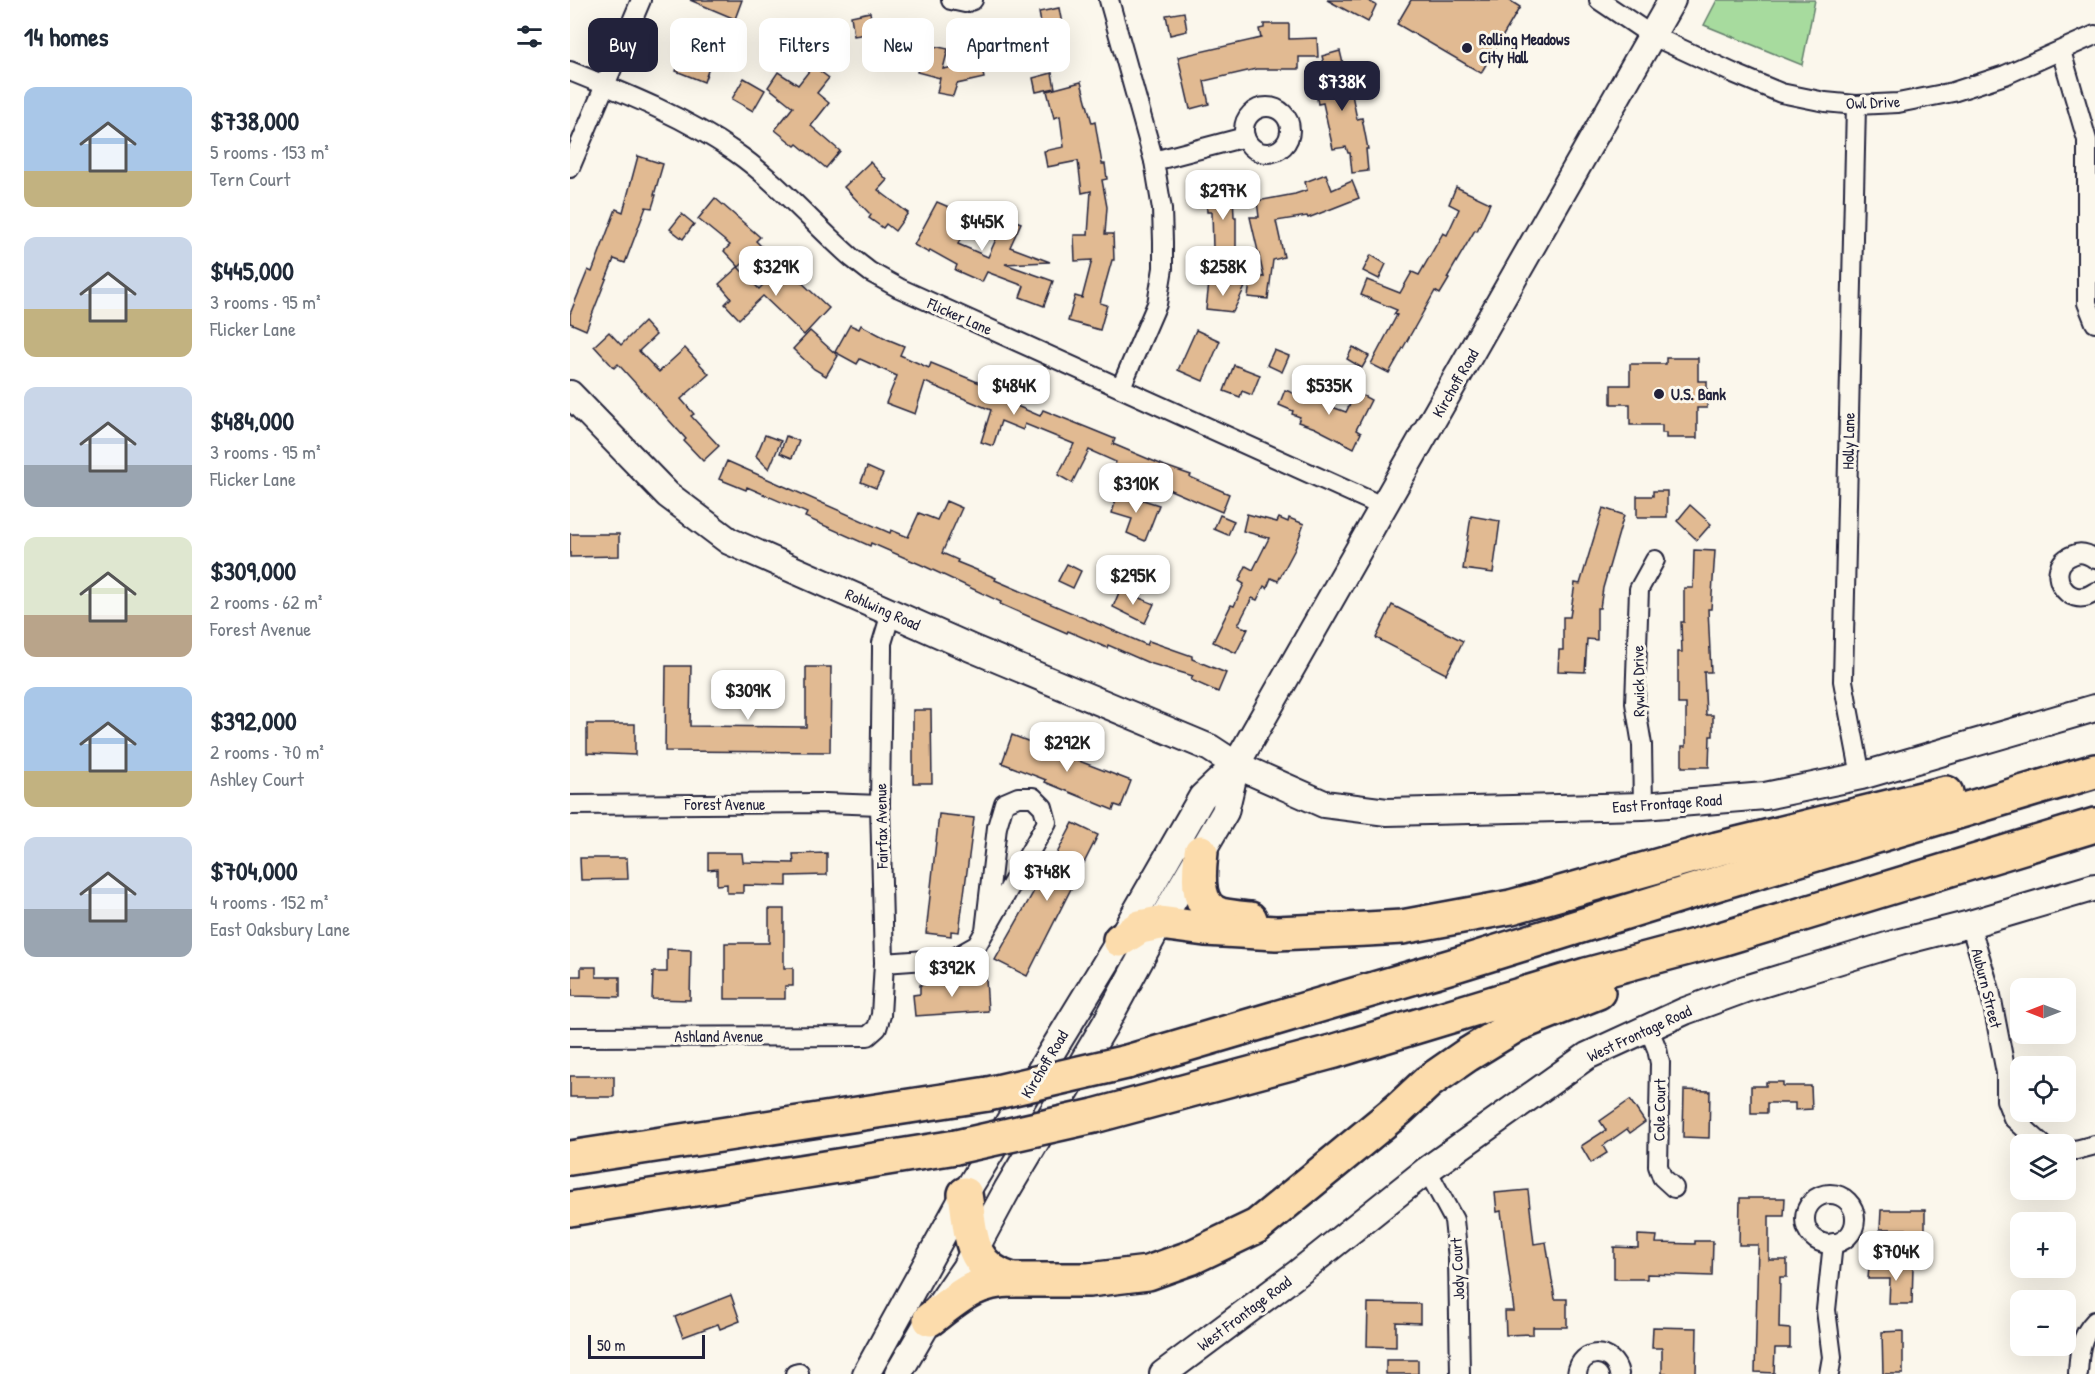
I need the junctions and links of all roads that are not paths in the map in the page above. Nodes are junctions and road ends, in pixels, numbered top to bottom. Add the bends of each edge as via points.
1 (641, 0) edge
2 (951, 0) edge
3 (973, 0) edge
4 (1109, 0) edge
5 (1599, 0) edge
6 (1672, 0) edge
7 (1652, 35) junction
8 (2095, 36) edge
9 (2061, 51) junction
10 (570, 71) edge
11 (604, 85) junction
12 (1856, 105) junction
13 (1245, 137) dead end
14 (1154, 161) junction
15 (570, 168) edge
16 (2095, 323) edge
17 (1121, 387) junction
18 (570, 394) edge
19 (1384, 507) junction
20 (2095, 558) edge
21 (1655, 560) dead end
22 (2094, 599) edge
23 (891, 613) junction
24 (2095, 708) edge
25 (2095, 751) edge
26 (1236, 765) junction
27 (2095, 771) edge
28 (1861, 776) junction
29 (570, 805) edge
30 (880, 805) junction
31 (1643, 806) junction
32 (2095, 825) edge
33 (1201, 852) junction
34 (2095, 886) edge
35 (1160, 923) junction
36 (1970, 924) junction
37 (1338, 930) junction
38 (985, 932) junction
39 (1721, 939) junction
40 (1120, 940) junction
41 (884, 963) junction
42 (1648, 1028) junction
43 (868, 1036) joint
44 (570, 1037) edge
45 (2031, 1134) edge
46 (2095, 1145) edge
47 (2076, 1150) edge
48 (570, 1158) edge
49 (1427, 1170) junction
50 (1674, 1188) dead end
51 (966, 1194) junction
52 (570, 1209) edge
53 (1833, 1243) dead end
54 (975, 1249) junction
55 (1012, 1280) junction
56 (930, 1319) junction
57 (2095, 1321) edge
58 (866, 1374) edge
59 (898, 1374) edge
60 (1162, 1374) edge
61 (1460, 1374) edge
62 (1473, 1374) edge
63 (1577, 1374) edge
64 (1619, 1374) edge
65 (1829, 1374) edge
66 (2078, 1374) edge

1 - 11 street
2 - 3 street
4 - 14 street
5 - 7 street, Owl Drive
6 - 7 street, Kirchoff Road
7 - 12 street, Owl Drive via 1780,93
7 - 19 street, Kirchoff Road
8 - 9 street, Owl Drive
9 - 12 street, Owl Drive via 1953,92 1898,103
9 - 16 street via 2087,140 2087,303
10 - 11 street, Flicker Lane
11 - 15 street
11 - 17 street, Flicker Lane via 679,119 736,153 870,272
12 - 28 street, Holly Lane via 1843,681
13 - 14 street
14 - 17 street via 1162,209 1163,268 1157,304
17 - 19 street, Flicker Lane
18 - 23 street, Rohlwing Road via 668,495 729,541
19 - 26 street, Kirchoff Road
20 - 22 street via 2083,553 2070,556 2059,572 2061,586 2071,595
21 - 31 street, Rywick Drive via 1639,589 1635,703 1642,745
23 - 26 street, Rohlwing Road via 1210,748
23 - 30 street, Fairfax Avenue via 882,643
24 - 28 street, East Frontage Road
25 - 37 highway via 1511,907 1402,927
26 - 31 street, East Frontage Road via 1324,804 1387,812
26 - 33 street, Kirchoff Road via 1225,812
26 - 40 street, Kirchoff Road via 1202,797
27 - 48 highway, bridge via 1127,1062 988,1094
28 - 31 street, East Frontage Road via 1766,796
29 - 30 street, Forest Avenue
30 - 41 street, Fairfax Avenue
32 - 39 highway
33 - 35 street, Kirchoff Road
33 - 37 highway via 1199,890 1208,907 1219,915
34 - 36 street, West Frontage Road
35 - 37 highway via 1276,933
35 - 40 highway via 1140,927
35 - 54 street, Kirchoff Road
36 - 42 street, West Frontage Road via 1779,977
36 - 45 street, Auburn Street via 1990,990 2006,1073 2006,1100 2013,1118
38 - 38 street via 1047,822 1043,807 1033,797 1018,797 1004,803 997,827
38 - 41 street via 977,945 954,958
39 - 52 highway, bridge via 1094,1116 956,1147
39 - 55 highway via 1635,980 1516,1025 1467,1055 1428,1082 1257,1226 1148,1273 1089,1280
40 - 51 street, Kirchoff Road
41 - 43 street, Fairfax Avenue via 881,1015 877,1028
42 - 49 street, West Frontage Road via 1587,1056
42 - 50 street, Cole Court via 1660,1063 1658,1166 1662,1177
43 - 44 street, Ashland Avenue
46 - 47 street
49 - 60 street, West Frontage Road
49 - 61 street, Jody Court via 1454,1220
51 - 54 highway
51 - 58 street, Kirchoff Road
53 - 65 street via 1826,1310 1832,1357
54 - 55 highway via 983,1265
54 - 56 street, Kirchoff Road
55 - 56 highway via 970,1288
56 - 59 street, Kirchoff Road
57 - 66 street via 2079,1349
61 - 62 street
63 - 64 street via 1585,1358 1599,1354 1612,1359

